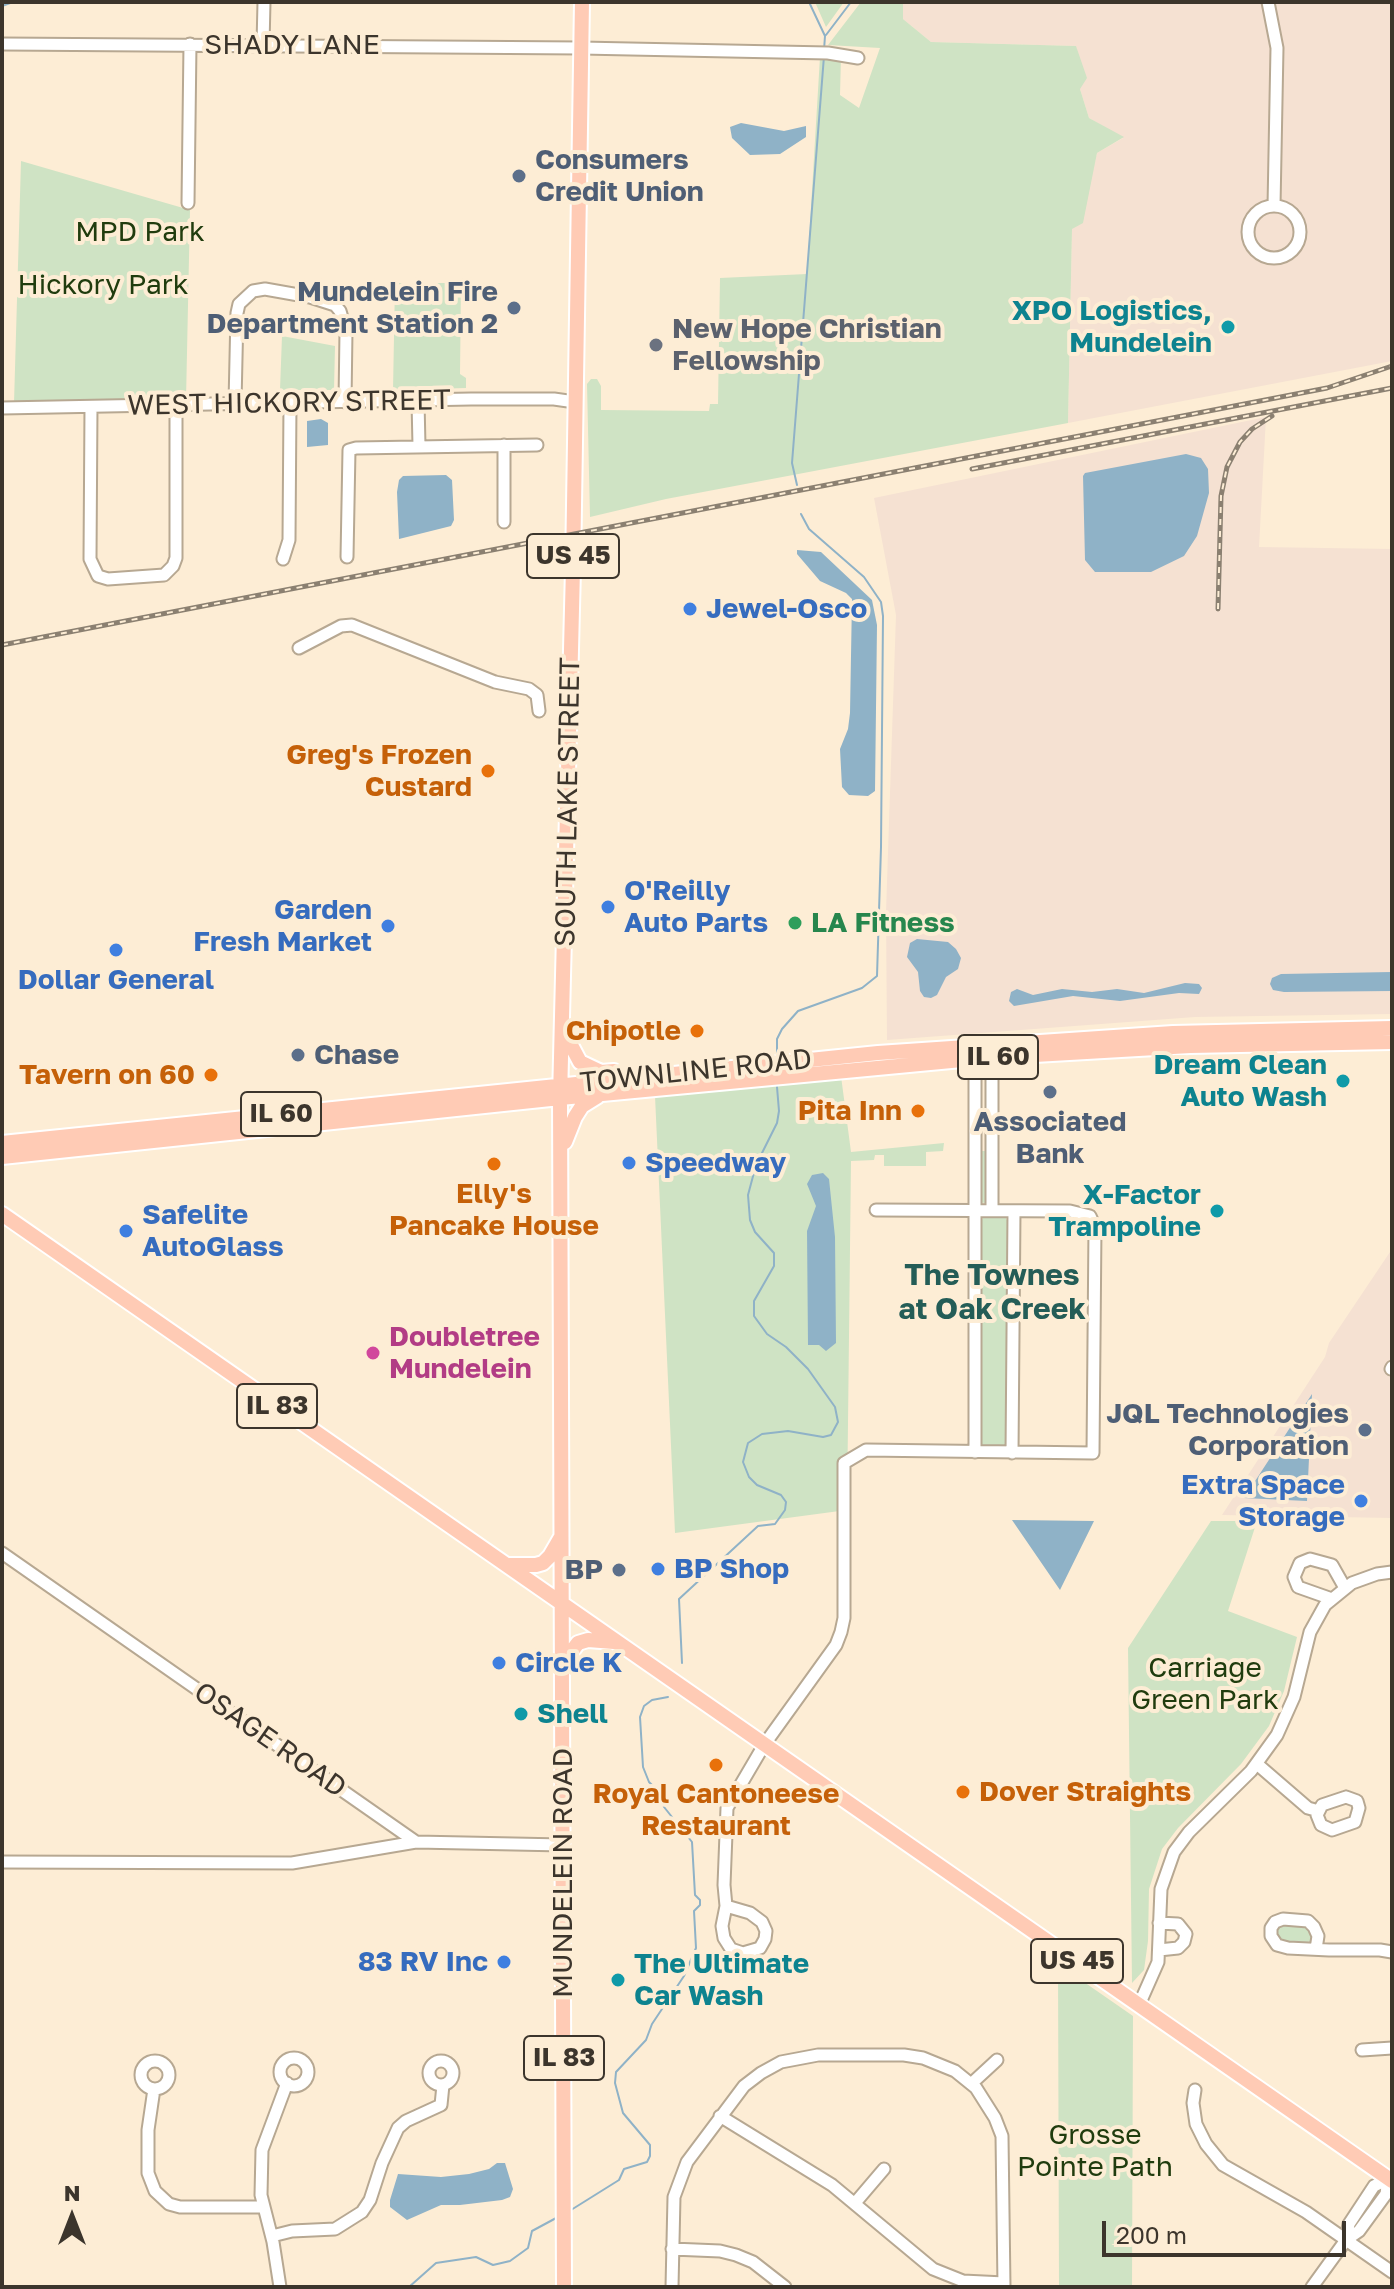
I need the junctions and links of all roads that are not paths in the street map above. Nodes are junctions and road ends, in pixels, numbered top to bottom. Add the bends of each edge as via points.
1 (264, 2) edge
2 (582, 2) edge
3 (1268, 2) edge
4 (2, 44) edge
5 (190, 44) junction
6 (263, 45) junction
7 (581, 48) junction
8 (858, 58) dead end
9 (188, 203) dead end
10 (1274, 206) junction
11 (418, 401) junction
12 (345, 402) junction
13 (575, 402) junction
14 (235, 403) junction
15 (290, 403) junction
16 (176, 405) junction
17 (91, 407) junction
18 (2, 408) edge
19 (504, 445) junction
20 (537, 445) dead end
21 (419, 446) junction
22 (504, 522) dead end
23 (347, 557) dead end
24 (283, 559) dead end
25 (299, 648) dead end
26 (539, 711) dead end
27 (1392, 1028) edge
28 (562, 1029) junction
29 (1392, 1042) edge
30 (983, 1058) junction
31 (662, 1074) junction
32 (560, 1091) junction
33 (604, 1093) junction
34 (2, 1143) edge
35 (2, 1157) edge
36 (560, 1162) junction
37 (876, 1210) dead end
38 (975, 1210) junction
39 (992, 1210) junction
40 (1014, 1211) junction
41 (2, 1214) edge
42 (975, 1452) junction
43 (1012, 1453) junction
44 (562, 1535) junction
45 (2, 1553) edge
46 (507, 1565) junction
47 (1392, 1572) edge
48 (1345, 1588) junction
49 (1332, 1599) junction
50 (562, 1603) junction
51 (618, 1643) junction
52 (563, 1674) junction
53 (764, 1745) junction
54 (1257, 1764) junction
55 (1319, 1811) dead end
56 (416, 1842) junction
57 (563, 1845) junction
58 (2, 1862) edge
59 (726, 1906) junction
60 (1159, 1923) junction
61 (1316, 1949) dead end
62 (1159, 1950) junction
63 (1392, 1952) edge
64 (1139, 2005) junction
65 (1392, 2048) edge
66 (1362, 2050) dead end
67 (997, 2060) dead end
68 (287, 2083) dead end
69 (971, 2084) junction
70 (443, 2085) dead end
71 (154, 2089) dead end
72 (1195, 2090) dead end
73 (720, 2116) junction
74 (884, 2169) dead end
75 (1391, 2179) edge
76 (855, 2203) junction
77 (263, 2207) junction
78 (272, 2236) junction
79 (1346, 2240) junction
80 (672, 2249) junction
81 (1392, 2272) edge
82 (1004, 2285) edge
83 (280, 2287) edge
84 (564, 2287) edge
85 (672, 2287) edge
86 (785, 2287) edge
87 (1312, 2287) edge

1 - 6 street
2 - 7 main road, SOUTH LAKE STREET / US 45
3 - 10 street via 1277,48
4 - 5 street, SHADY LANE
5 - 6 street, SHADY LANE
5 - 9 street
6 - 7 street, SHADY LANE
7 - 8 street, SHADY LANE
7 - 13 main road, SOUTH LAKE STREET / US 45
10 - 10 street via 1253,216 1248,236 1258,253 1274,258 1291,251 1300,235 1295,217
11 - 12 street, WEST HICKORY STREET
11 - 13 street, WEST HICKORY STREET
11 - 21 street
12 - 14 street via 346,331 340,311 310,297 265,289 253,291 239,304
12 - 15 street, WEST HICKORY STREET
13 - 28 main road, SOUTH LAKE STREET / US 45
14 - 15 street, WEST HICKORY STREET
14 - 16 street, WEST HICKORY STREET
15 - 24 street via 289,540
16 - 17 street, WEST HICKORY STREET
16 - 17 street via 173,566 164,575 108,579 98,576 90,559
17 - 18 street, WEST HICKORY STREET
19 - 20 street
19 - 21 street
19 - 22 street
21 - 23 street via 349,450
25 - 26 street via 352,625 495,682 529,689 537,695
27 - 31 main road, TOWNLINE ROAD / IL 60 via 1111,1036
28 - 31 main road via 580,1062 591,1069
28 - 32 main road, SOUTH LAKE STREET / US 45
29 - 30 main road, TOWNLINE ROAD / IL 60
30 - 33 main road, TOWNLINE ROAD / IL 60
30 - 38 street via 975,1070
30 - 39 street via 992,1070
31 - 32 main road, TOWNLINE ROAD / IL 60
32 - 33 main road, TOWNLINE ROAD / IL 60
32 - 34 main road, TOWNLINE ROAD / IL 60
32 - 35 main road, TOWNLINE ROAD / IL 60
32 - 36 main road, SOUTH LAKE STREET / US 45
33 - 36 main road via 582,1106
36 - 44 main road, SOUTH LAKE STREET / US 45
37 - 38 street
38 - 39 street
38 - 42 street
39 - 40 street
40 - 43 street
40 - 43 street via 1070,1211 1090,1216 1095,1227 1093,1453
41 - 46 main road, IL 83
42 - 43 street
42 - 53 street via 866,1450 844,1463 841,1632
44 - 46 main road via 543,1563
44 - 50 main road, SOUTH LAKE STREET / US 45
45 - 56 street, OSAGE ROAD
46 - 50 main road, IL 83
47 - 48 street
48 - 49 street
48 - 49 street via 1332,1565 1310,1559 1300,1563 1294,1577 1298,1587
49 - 54 street via 1310,1632 1284,1723
50 - 51 main road, US 45
50 - 52 main road, MUNDELEIN ROAD / IL 83
51 - 52 main road via 578,1643
51 - 53 main road, US 45
52 - 57 main road, MUNDELEIN ROAD / IL 83
53 - 59 street via 727,1808
53 - 64 main road, US 45
54 - 55 street via 1308,1808
54 - 60 street via 1174,1852 1161,1889
56 - 57 street
56 - 58 street via 292,1863
57 - 84 main road, MUNDELEIN ROAD / IL 83
59 - 59 street via 726,1943 743,1953 760,1948 766,1931 762,1922
60 - 62 street
60 - 62 street via 1178,1924 1186,1934 1178,1948
61 - 63 street
62 - 64 street
64 - 75 main road, US 45
65 - 66 street
67 - 69 street
68 - 77 street via 262,2150
69 - 73 street via 923,2058 802,2057 761,2073
69 - 82 street via 986,2101 1002,2136
70 - 78 street via 441,2105 398,2128 362,2212 335,2229
71 - 77 street via 148,2173 155,2191 180,2207
72 - 79 street via 1196,2124 1218,2161
73 - 76 street
73 - 80 street via 676,2187
74 - 76 street
75 - 79 street via 1359,2231
76 - 82 street via 933,2269 963,2281
77 - 78 street
78 - 83 street
79 - 81 street
79 - 87 street
80 - 85 street
80 - 86 street via 736,2255

